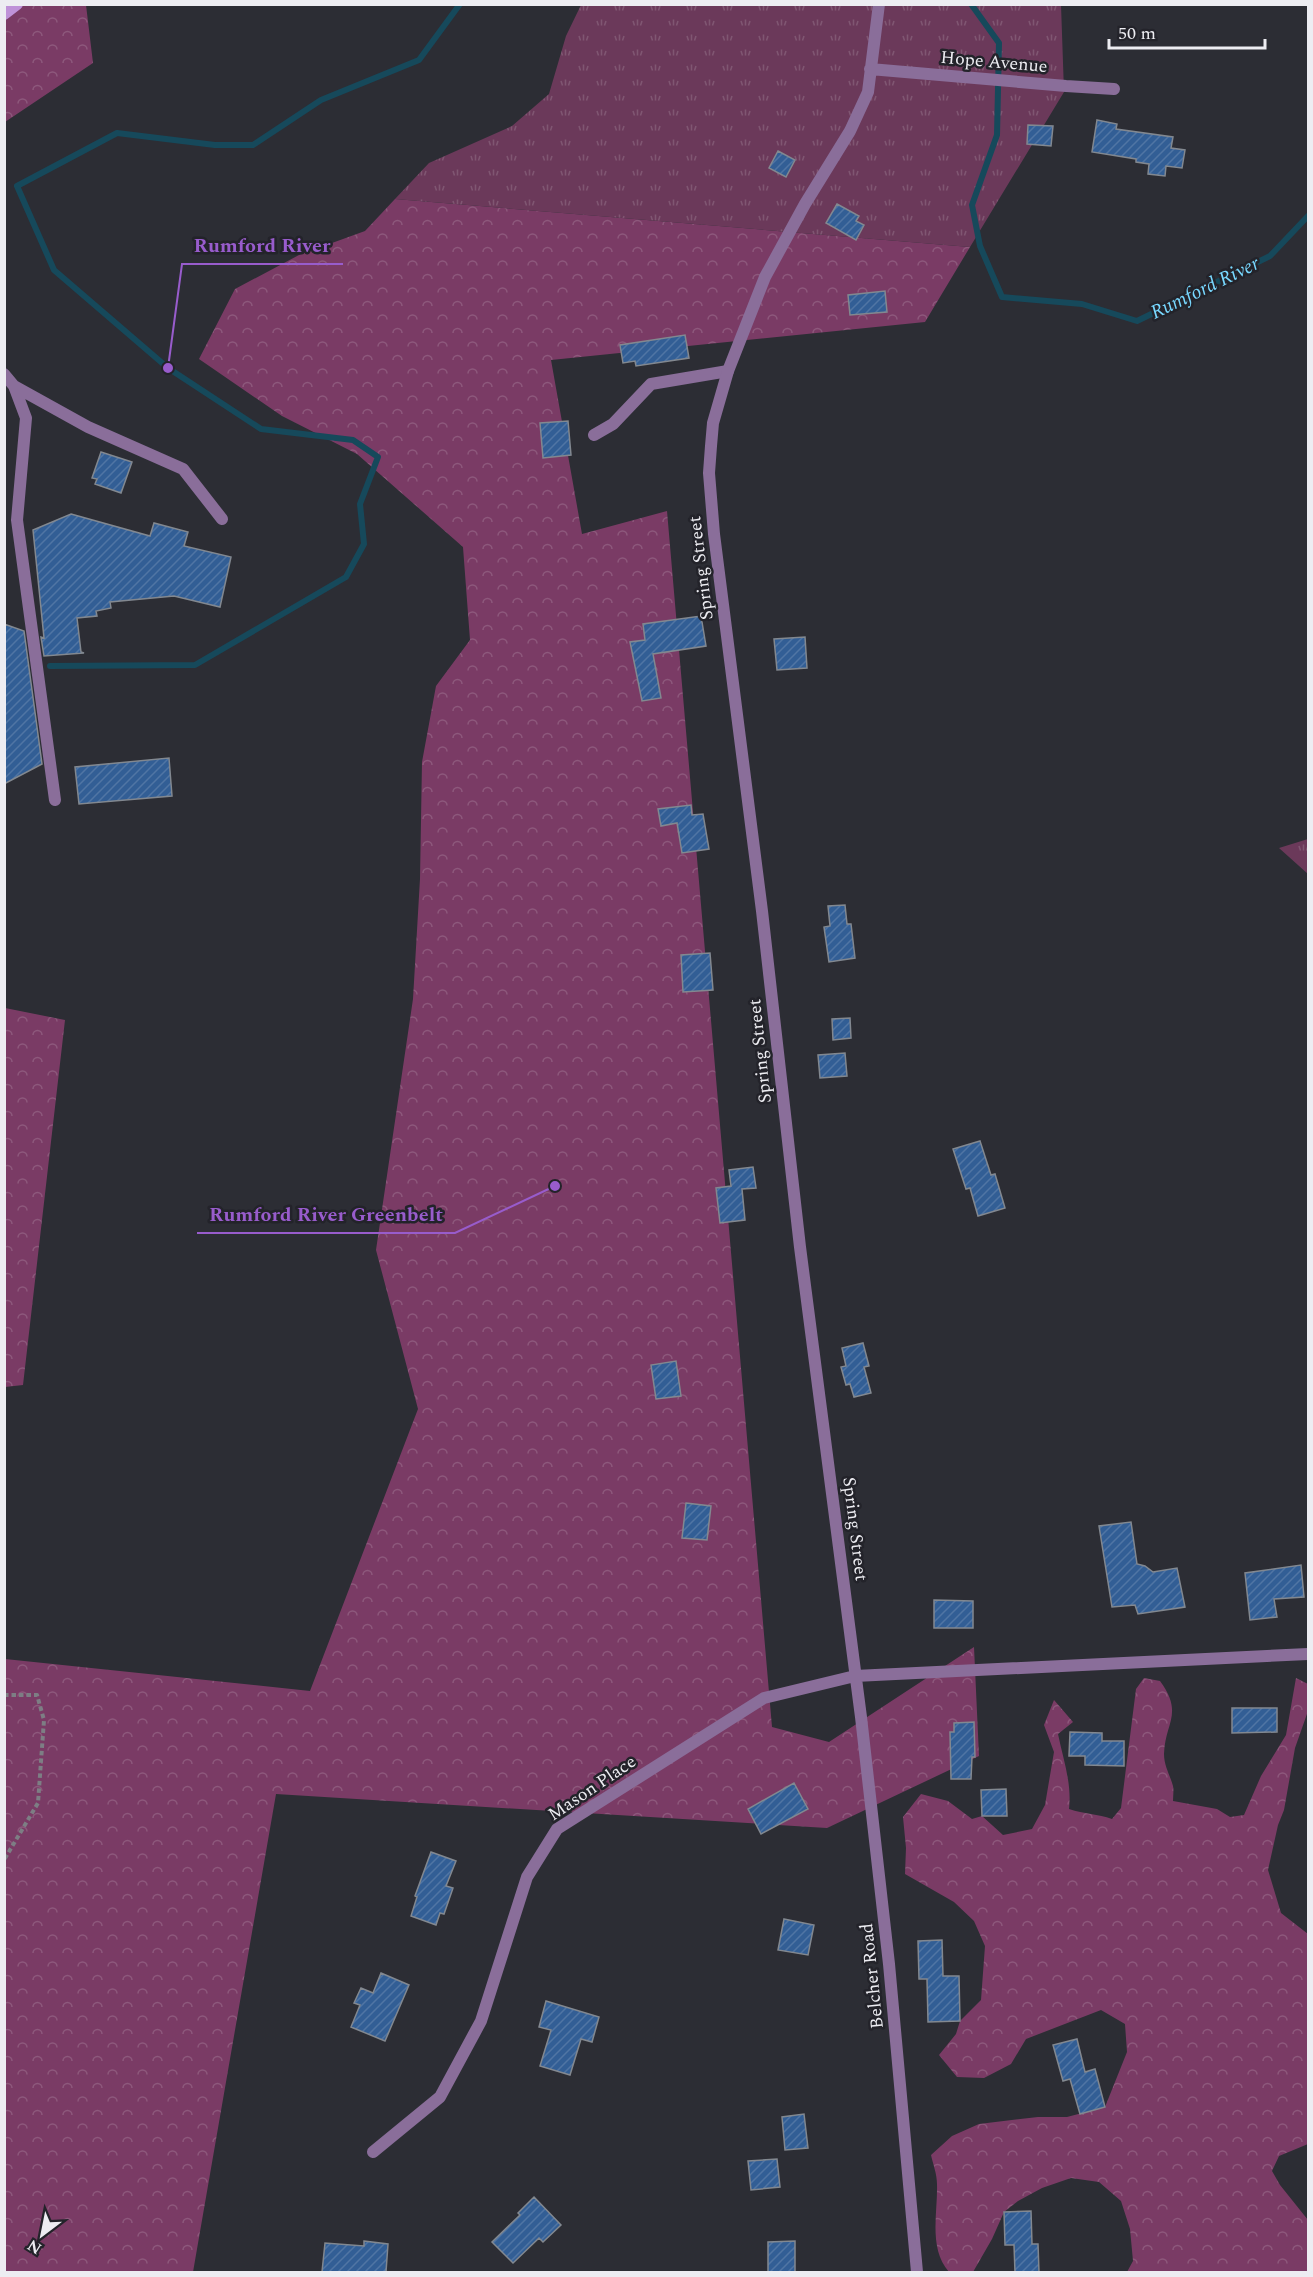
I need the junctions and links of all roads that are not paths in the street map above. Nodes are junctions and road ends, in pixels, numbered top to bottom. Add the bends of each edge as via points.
1 (17, 4) edge
2 (879, 4) edge
3 (4, 14) edge
4 (870, 69) junction
5 (1114, 88) dead end
6 (728, 371) junction
7 (4, 374) edge
8 (14, 386) junction
9 (594, 435) dead end
10 (222, 519) dead end
11 (55, 800) dead end
12 (1308, 1654) edge
13 (855, 1676) junction
14 (373, 2151) dead end
15 (917, 2272) edge

1 - 3 street
2 - 4 street, Spring Street
4 - 5 street, Hope Avenue
4 - 6 street, Spring Street via 868,92 850,131 765,277
6 - 9 street via 651,384 613,424
6 - 13 street, Spring Street via 713,423 711,446 714,534
7 - 8 street
8 - 10 street via 88,427 183,469
8 - 11 street via 26,418 18,520
12 - 13 street
13 - 14 street, Mason Place via 765,1698 557,1829 527,1877 481,2021 440,2097
13 - 15 street, Belcher Road via 889,1964

